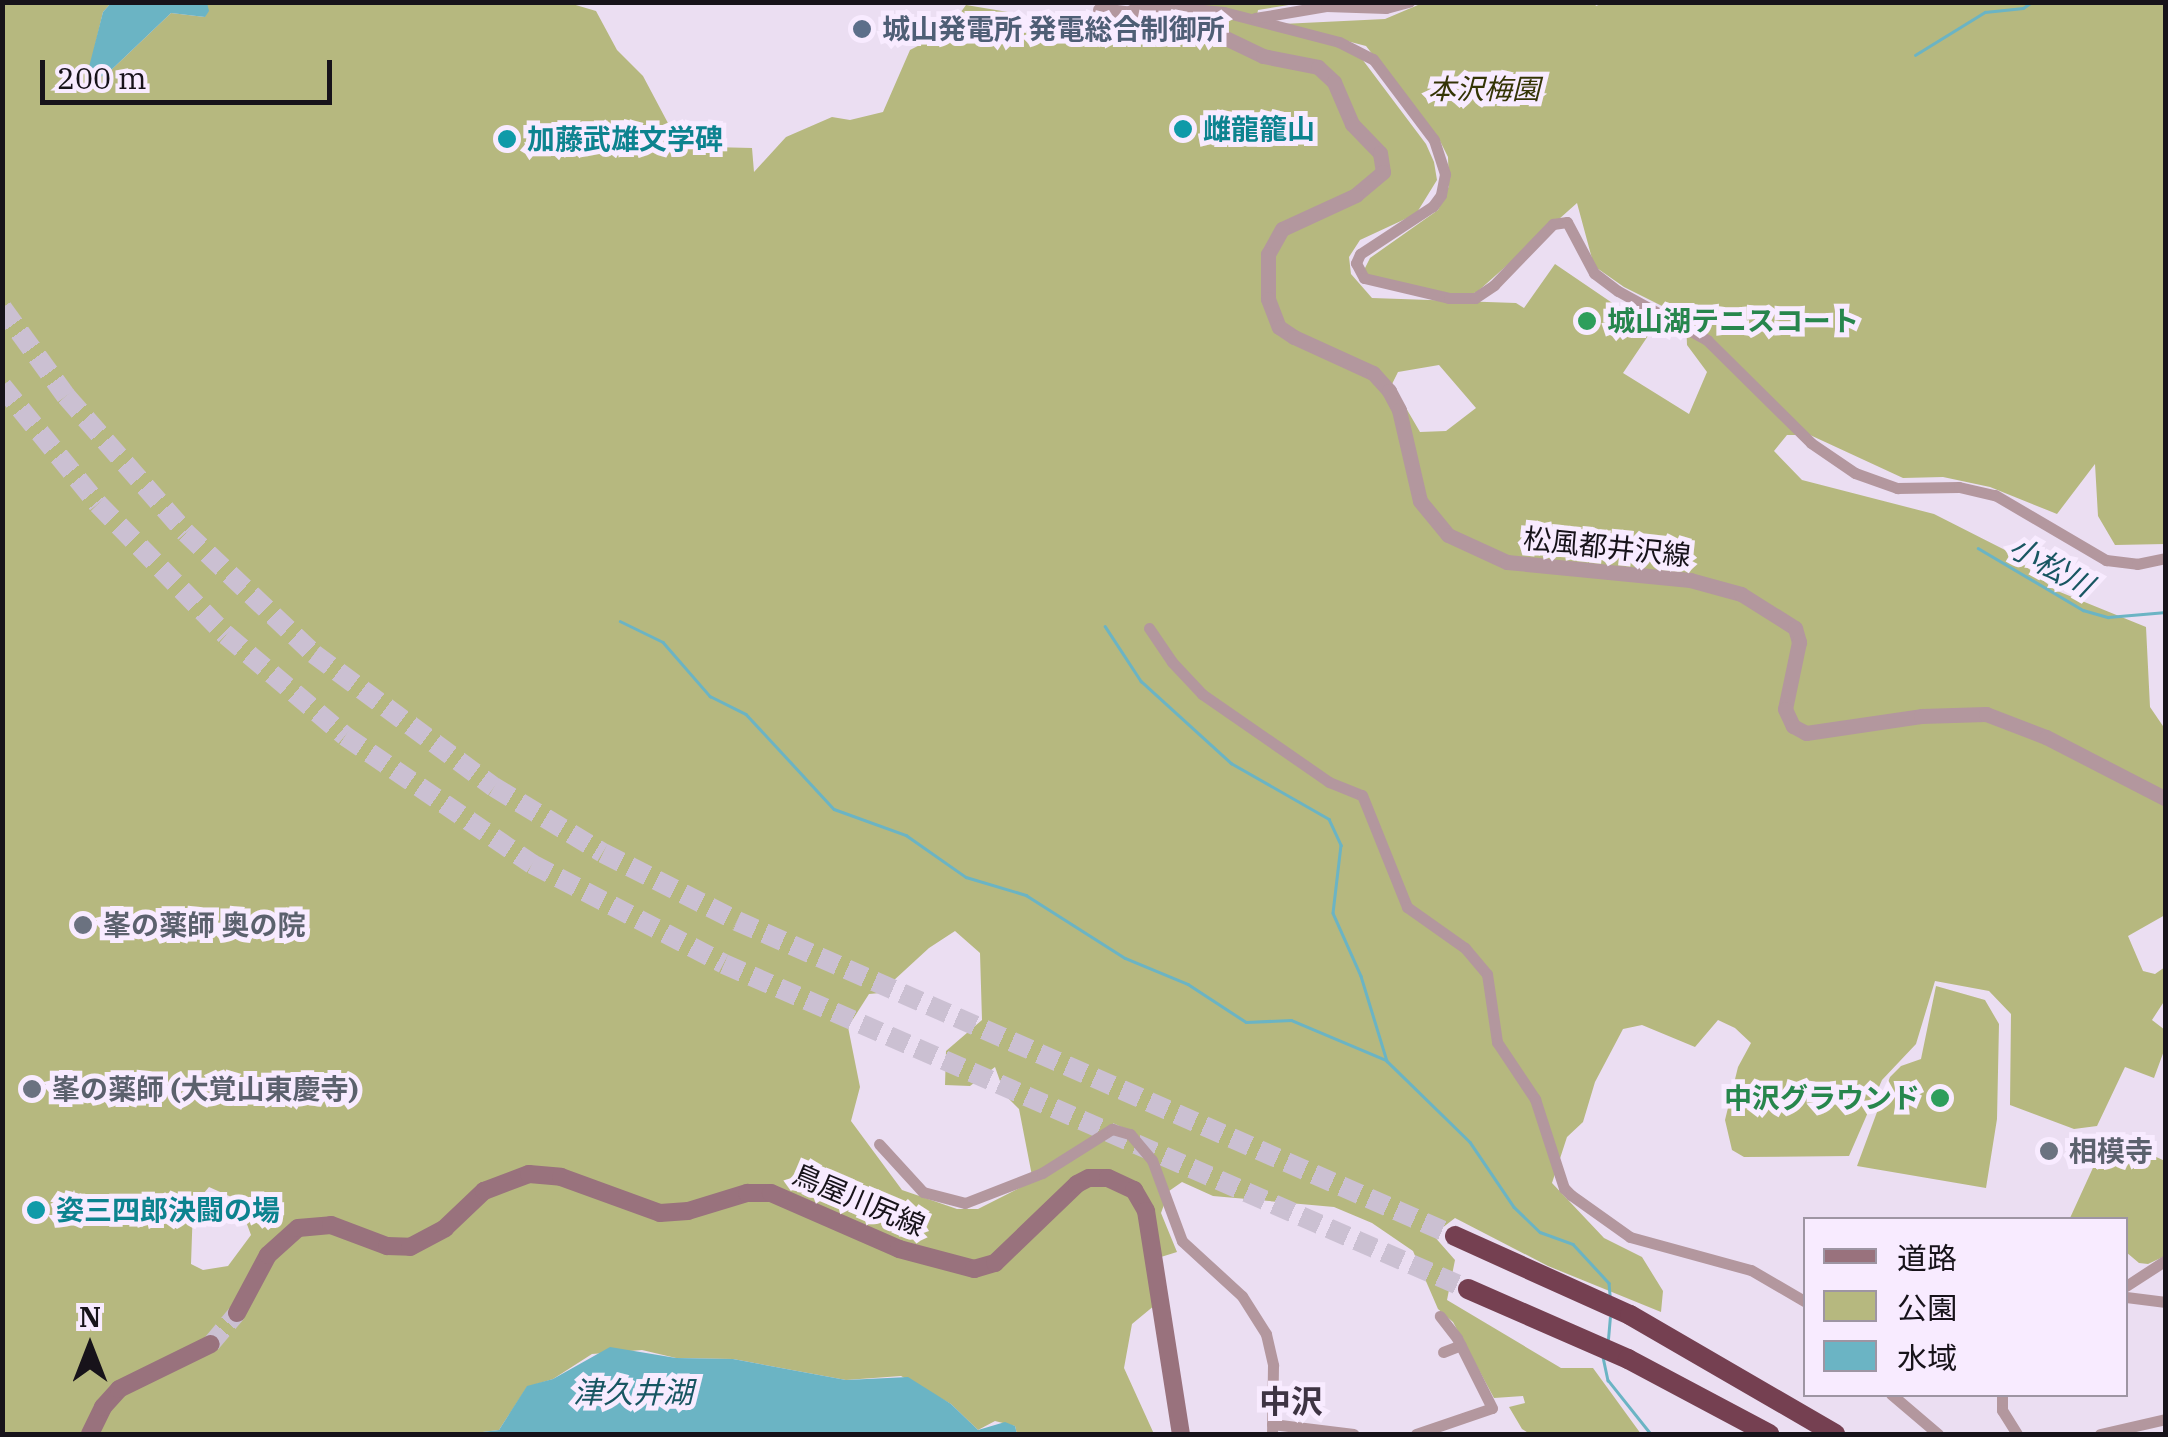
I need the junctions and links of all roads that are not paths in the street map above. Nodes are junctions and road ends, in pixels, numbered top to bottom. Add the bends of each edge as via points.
1 (1409, 2) edge
2 (1100, 10) dead end
3 (1129, 10) junction
4 (1254, 19) junction
5 (2166, 558) edge
6 (1149, 628) dead end
7 (2166, 800) edge
8 (879, 1144) dead end
9 (1455, 1236) tunnel mouth
10 (2166, 1260) edge
11 (2128, 1285) edge
12 (1468, 1289) tunnel mouth
13 (2128, 1297) edge
14 (1803, 1300) edge
15 (2166, 1302) edge
16 (238, 1313) tunnel mouth
17 (1440, 1316) dead end
18 (210, 1344) tunnel mouth
19 (1461, 1346) junction
20 (1443, 1352) dead end
21 (1895, 1397) edge
22 (2002, 1397) edge
23 (2166, 1419) edge
24 (1272, 1429) edge
25 (90, 1434) edge
26 (1181, 1434) edge
27 (1353, 1434) edge
28 (1416, 1434) edge
29 (1769, 1434) edge
30 (1836, 1434) edge
31 (1938, 1434) edge
32 (2017, 1434) edge
33 (2100, 1434) edge

1 - 4 street via 1326,6
2 - 3 street, 松風都井沢線
3 - 4 street, 松風都井沢線 via 1164,5
3 - 7 street, 松風都井沢線 via 1190,22 1263,56 1318,67 1334,82 1352,124 1380,152 1383,172 1369,188 1282,230 1268,254 1268,298 1279,326 1294,338 1373,373 1389,391 1420,501 1448,535 1507,562 1704,582 1752,600 1795,628 1797,656 1785,709 1793,726 1806,733 1986,714 2046,737
4 - 5 street, 松風都井沢線 via 1351,46 1374,59 1442,156 1440,195 1426,213 1360,254 1356,263 1364,278 1475,298 1553,224 1568,222 1594,273 1707,340 1811,442 1856,473 1896,488 1959,487 1995,495 2106,560 2137,564
6 - 14 street via 1202,694 1329,782 1362,795 1408,908 1465,948 1487,974 1497,1042 1536,1100 1564,1188 1630,1237 1751,1270
8 - 24 street via 923,1192 965,1203 1042,1173 1112,1129 1130,1134 1152,1160 1182,1242 1242,1296 1266,1334 1273,1365
9 - 30 highway via 1630,1316
10 - 11 street
12 - 29 highway via 1628,1359
13 - 15 street
16 - 26 main road, 鳥屋川尻線 via 268,1255 298,1228 330,1225 387,1246 421,1245 484,1191 530,1174 561,1176 660,1213 771,1193 899,1249 974,1268 995,1262 1078,1184 1100,1177 1126,1184 1146,1211
17 - 19 street
18 - 25 main road via 126,1384
19 - 20 street
19 - 28 street via 1492,1408
21 - 31 street
22 - 32 street
23 - 33 street
24 - 27 street

